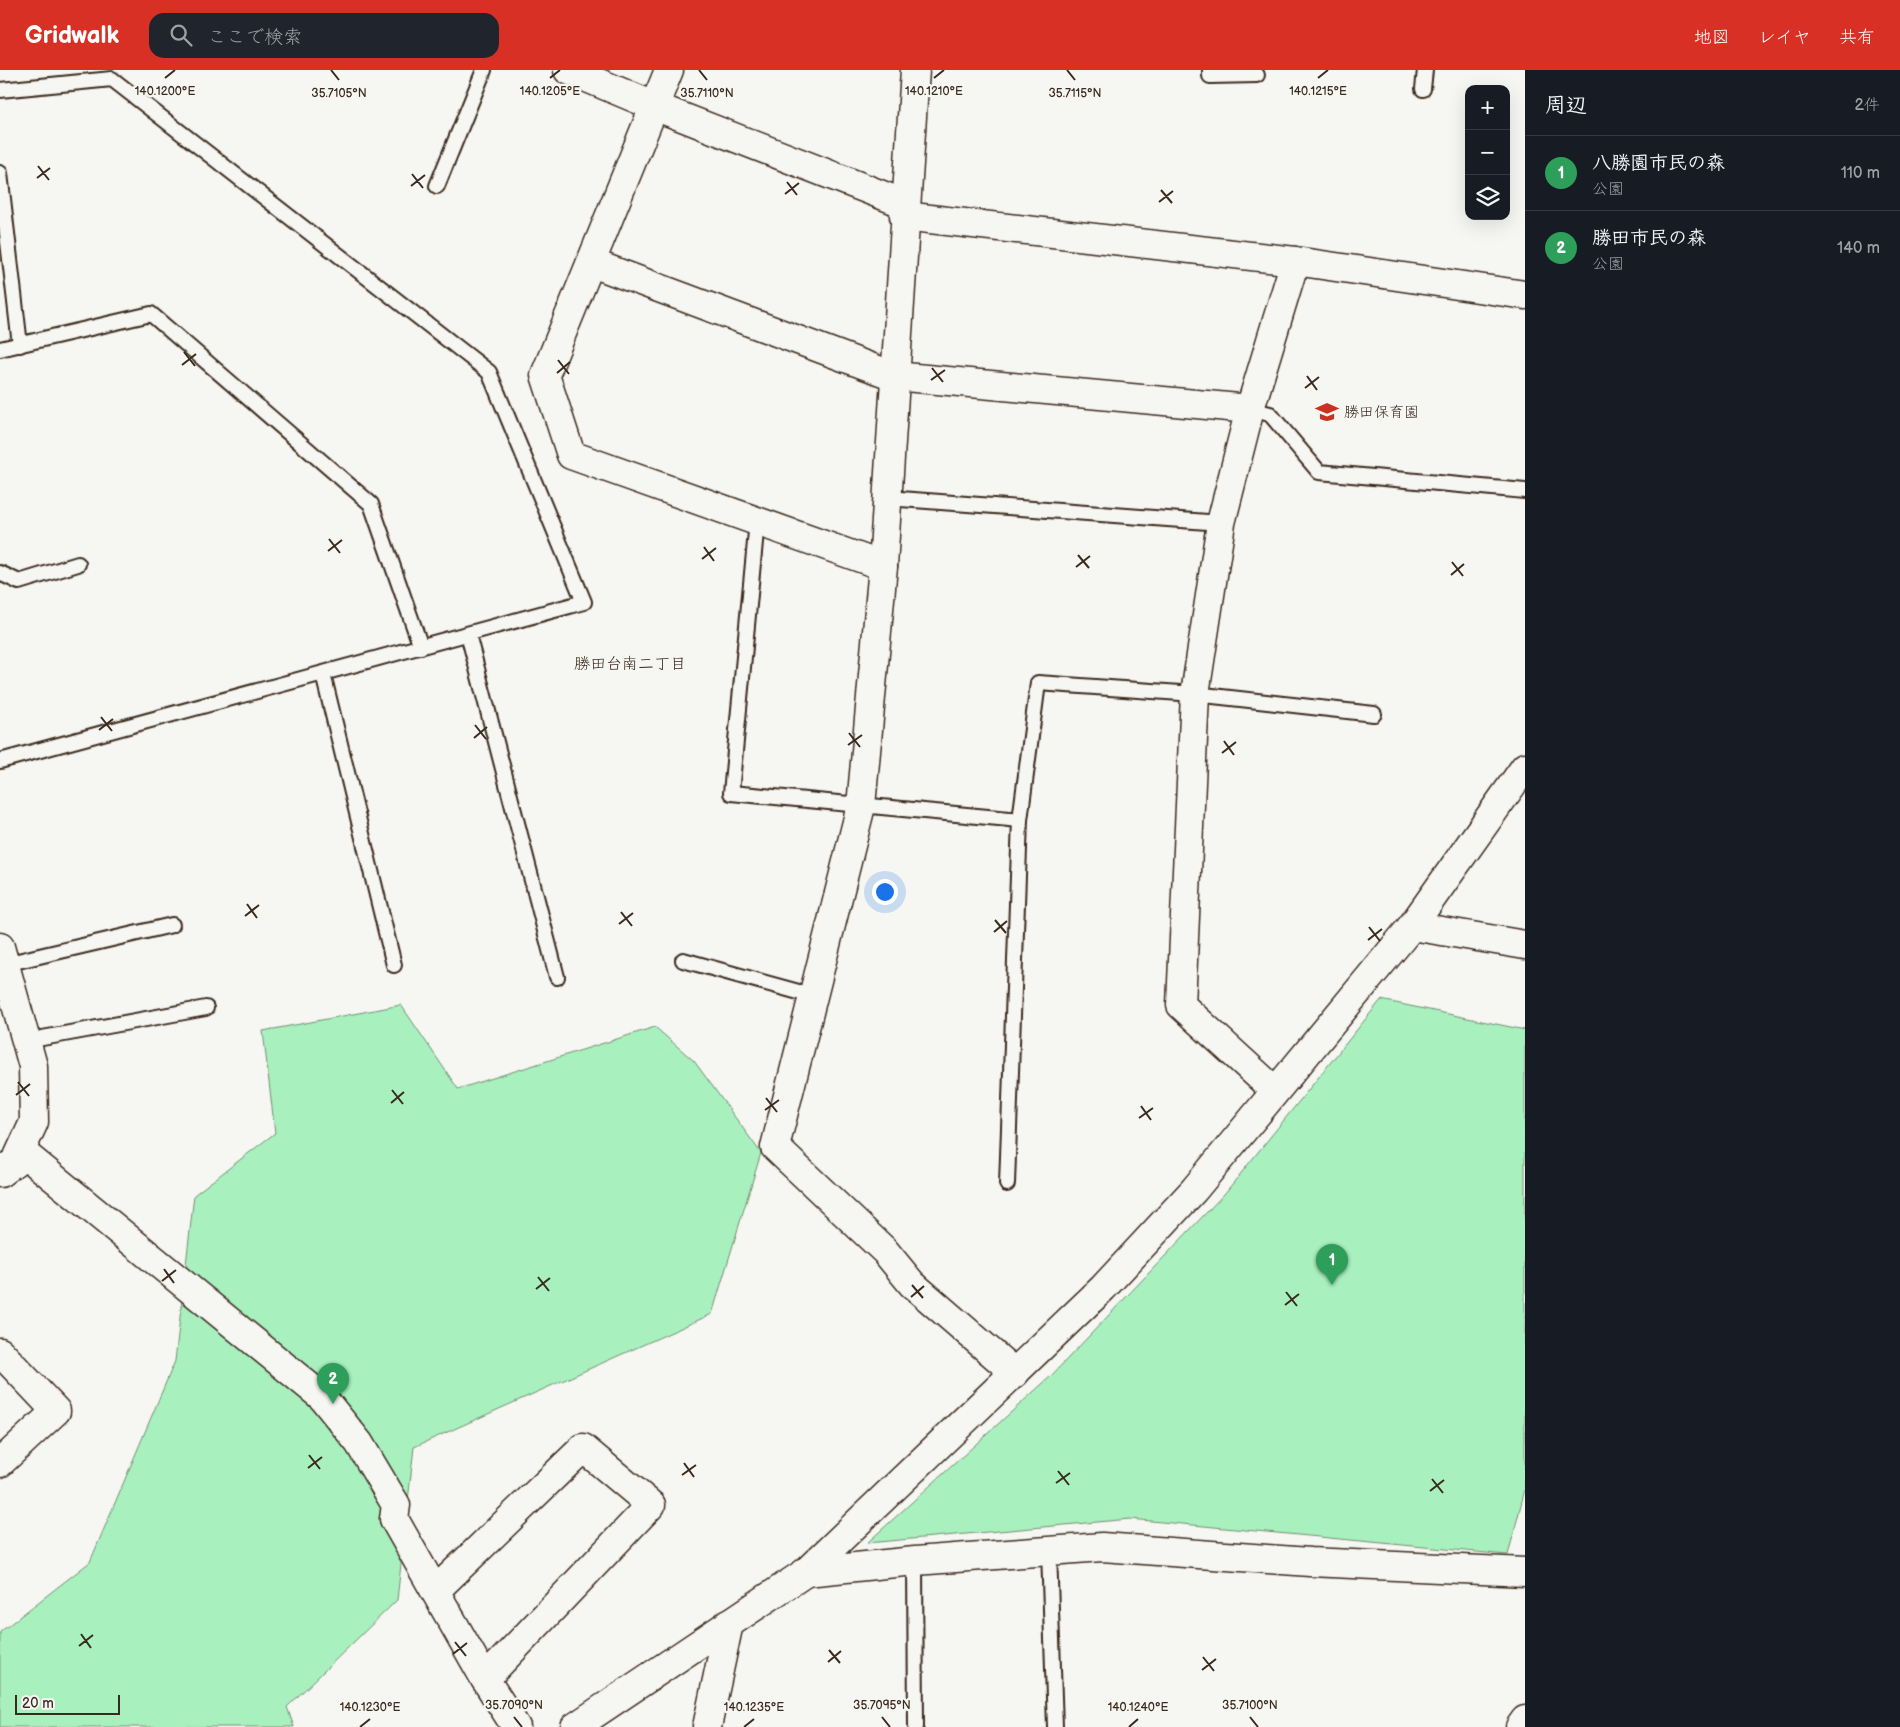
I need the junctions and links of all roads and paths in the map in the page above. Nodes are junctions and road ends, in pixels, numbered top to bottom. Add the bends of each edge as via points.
1 (484, 70) edge
2 (568, 70) edge
3 (669, 70) edge
4 (915, 70) edge
5 (1210, 70) edge
6 (1426, 70) edge
7 (1256, 76) dead end
8 (1423, 89) dead end
9 (0, 90) edge
10 (654, 106) junction
11 (0, 173) edge
12 (437, 186) dead end
13 (905, 210) junction
14 (1295, 262) junction
15 (592, 263) junction
16 (1525, 295) edge
17 (20, 345) junction
18 (0, 349) edge
19 (894, 376) junction
20 (1250, 409) junction
21 (1525, 491) edge
22 (887, 498) junction
23 (757, 521) junction
24 (1221, 523) junction
25 (78, 564) dead end
26 (883, 566) junction
27 (0, 573) edge
28 (468, 634) junction
29 (421, 647) junction
30 (323, 674) junction
31 (1195, 694) junction
32 (1374, 714) dead end
33 (0, 761) edge
34 (1525, 766) edge
35 (860, 806) junction
36 (1020, 820) junction
37 (172, 924) dead end
38 (1412, 926) junction
39 (1525, 945) edge
40 (2, 955) edge
41 (683, 960) dead end
42 (394, 966) dead end
43 (557, 977) dead end
44 (813, 996) junction
45 (206, 1008) dead end
46 (26, 1041) junction
47 (1275, 1091) junction
48 (21, 1151) junction
49 (0, 1173) edge
50 (1007, 1184) dead end
51 (0, 1352) edge
52 (1015, 1374) junction
53 (0, 1463) edge
54 (1049, 1551) junction
55 (915, 1561) junction
56 (806, 1572) junction
57 (1525, 1572) edge
58 (435, 1590) junction
59 (728, 1624) junction
60 (485, 1679) junction
61 (1525, 1720) edge
62 (580, 1725) edge
63 (516, 1727) edge
64 (707, 1727) edge
65 (916, 1727) edge
66 (1055, 1727) edge
67 (1520, 1727) edge

1 - 12 lane
2 - 10 street
3 - 10 street
4 - 13 street
5 - 7 lane via 1210,76
6 - 8 lane
9 - 28 lane via 112,79 489,372 584,602
10 - 13 street
10 - 15 street
11 - 17 lane
13 - 14 street
13 - 19 street
14 - 16 street
14 - 20 street
15 - 19 street
15 - 23 street via 545,375 571,455
17 - 18 lane
17 - 29 lane via 151,314 371,504
19 - 20 street
19 - 22 street
20 - 21 lane via 1270,414 1319,472
20 - 24 street
22 - 24 lane
22 - 26 street
23 - 26 street
23 - 35 lane via 731,793
24 - 31 street
25 - 27 lane via 19,582
26 - 35 street
28 - 29 lane
28 - 43 lane
29 - 30 lane
30 - 33 lane
30 - 42 lane
31 - 32 lane
31 - 36 lane via 1038,683
31 - 47 street via 1181,1005
34 - 38 street
35 - 36 lane
35 - 44 street
36 - 50 lane
37 - 40 lane
38 - 39 street
38 - 47 street
40 - 46 street
41 - 44 lane
44 - 52 street via 775,1146 885,1251 912,1284
45 - 46 lane
46 - 48 street via 33,1066 34,1122
47 - 52 street via 1194,1190 1103,1288
48 - 49 street via 16,1162
48 - 58 street via 322,1397 358,1443 396,1505 394,1519
51 - 53 street via 56,1411
52 - 56 street
54 - 55 street
54 - 57 street via 1102,1547 1310,1562
54 - 66 lane
55 - 56 street
55 - 65 lane
56 - 59 street
58 - 60 street
58 - 60 street via 583,1448 650,1505
59 - 62 street
59 - 64 street
60 - 63 street
61 - 67 street

